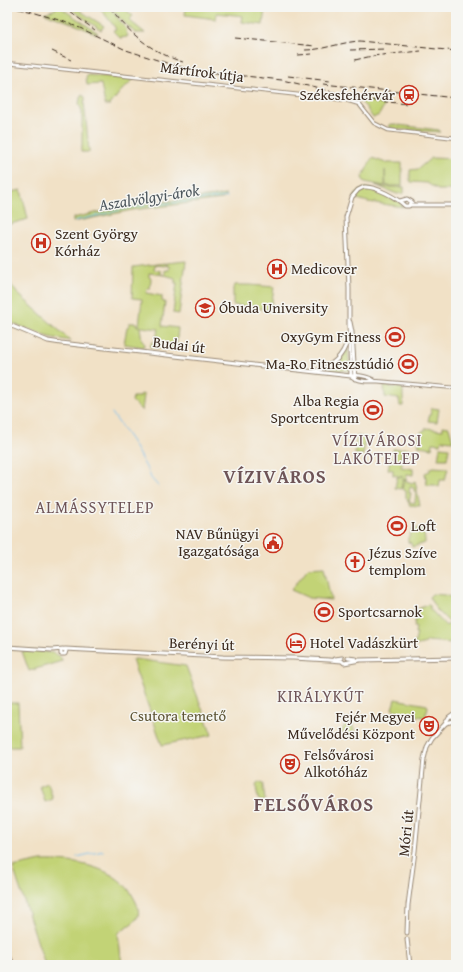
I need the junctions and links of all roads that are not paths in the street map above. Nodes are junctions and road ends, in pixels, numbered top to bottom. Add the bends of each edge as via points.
1 (7, 63) edge
2 (456, 138) edge
3 (402, 201) junction
4 (410, 203) junction
5 (456, 204) edge
6 (349, 319) junction
7 (7, 324) edge
8 (349, 333) junction
9 (311, 371) junction
10 (353, 376) junction
11 (355, 379) joint
12 (375, 381) junction
13 (456, 388) edge
14 (7, 647) edge
15 (456, 658) edge
16 (342, 660) junction
17 (348, 660) junction
18 (456, 712) edge
19 (453, 716) junction
20 (449, 720) junction
21 (7, 952) edge
22 (12, 965) edge
23 (410, 965) edge

1 - 2 street, Mártírok útja via 346,100 359,104 374,124 384,129
3 - 4 main road via 408,199
3 - 4 main road via 406,206
3 - 6 main road via 366,186 358,190 350,201 346,213
4 - 5 main road
6 - 8 main road
6 - 10 main road via 352,332
7 - 9 main road, Budai út via 61,344
8 - 9 main road via 344,351 337,360 325,368
8 - 10 main road
9 - 10 main road, Budai út
10 - 11 main road
10 - 12 street, Budai út
11 - 12 street, Budai út
12 - 13 street, Budai út
14 - 16 main road, Berényi út
15 - 17 main road
16 - 17 main road, Berényi út via 344,663
16 - 17 main road, Berényi út via 345,656
18 - 19 main road
19 - 20 main road via 450,716
19 - 20 main road via 454,721
20 - 23 main road, Móri út via 427,747 423,764 408,905 407,933 410,937 407,939
21 - 22 main road

